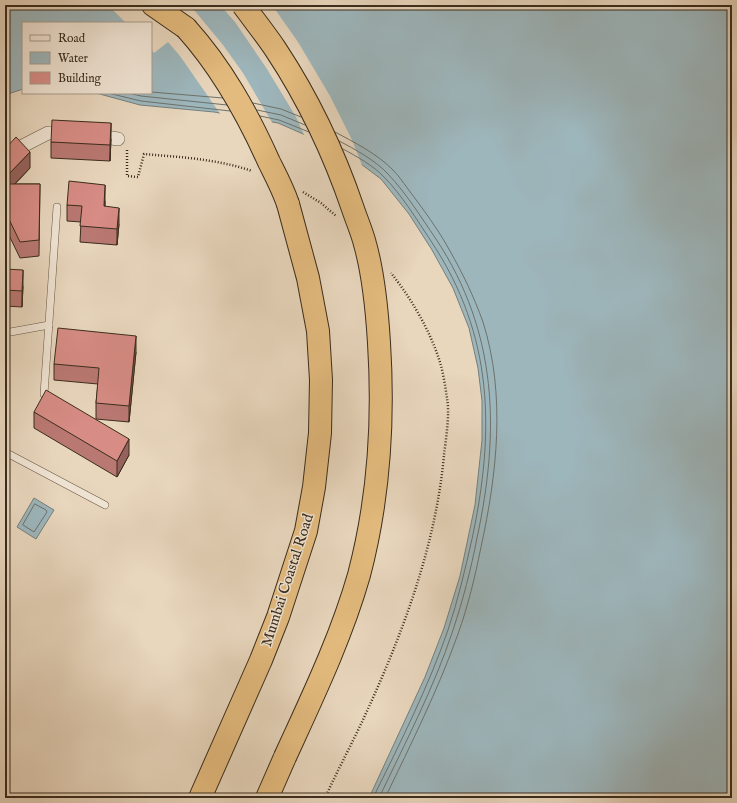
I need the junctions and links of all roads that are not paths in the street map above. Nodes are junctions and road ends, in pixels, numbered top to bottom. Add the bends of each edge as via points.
1 (153, 5) edge
2 (165, 5) edge
3 (243, 5) edge
4 (186, 28) junction
5 (118, 139) road end
6 (5, 155) edge
7 (57, 207) dead end
8 (49, 325) junction
9 (5, 333) edge
10 (44, 394) edge
11 (5, 452) edge
12 (105, 505) dead end
13 (200, 798) edge
14 (267, 798) edge

1 - 4 highway
2 - 4 highway, Mumbai Coastal Road
3 - 14 highway, bridge via 276,50 316,119 341,173 365,244 377,307 382,383 380,448 374,510 359,575 318,685
4 - 13 highway, Mumbai Coastal Road, bridge via 221,71 240,103 286,197 308,278 318,332 321,380 320,433 306,531 261,660
5 - 6 street via 85,134 48,133
7 - 8 lane
8 - 9 lane
8 - 10 lane
11 - 12 lane

